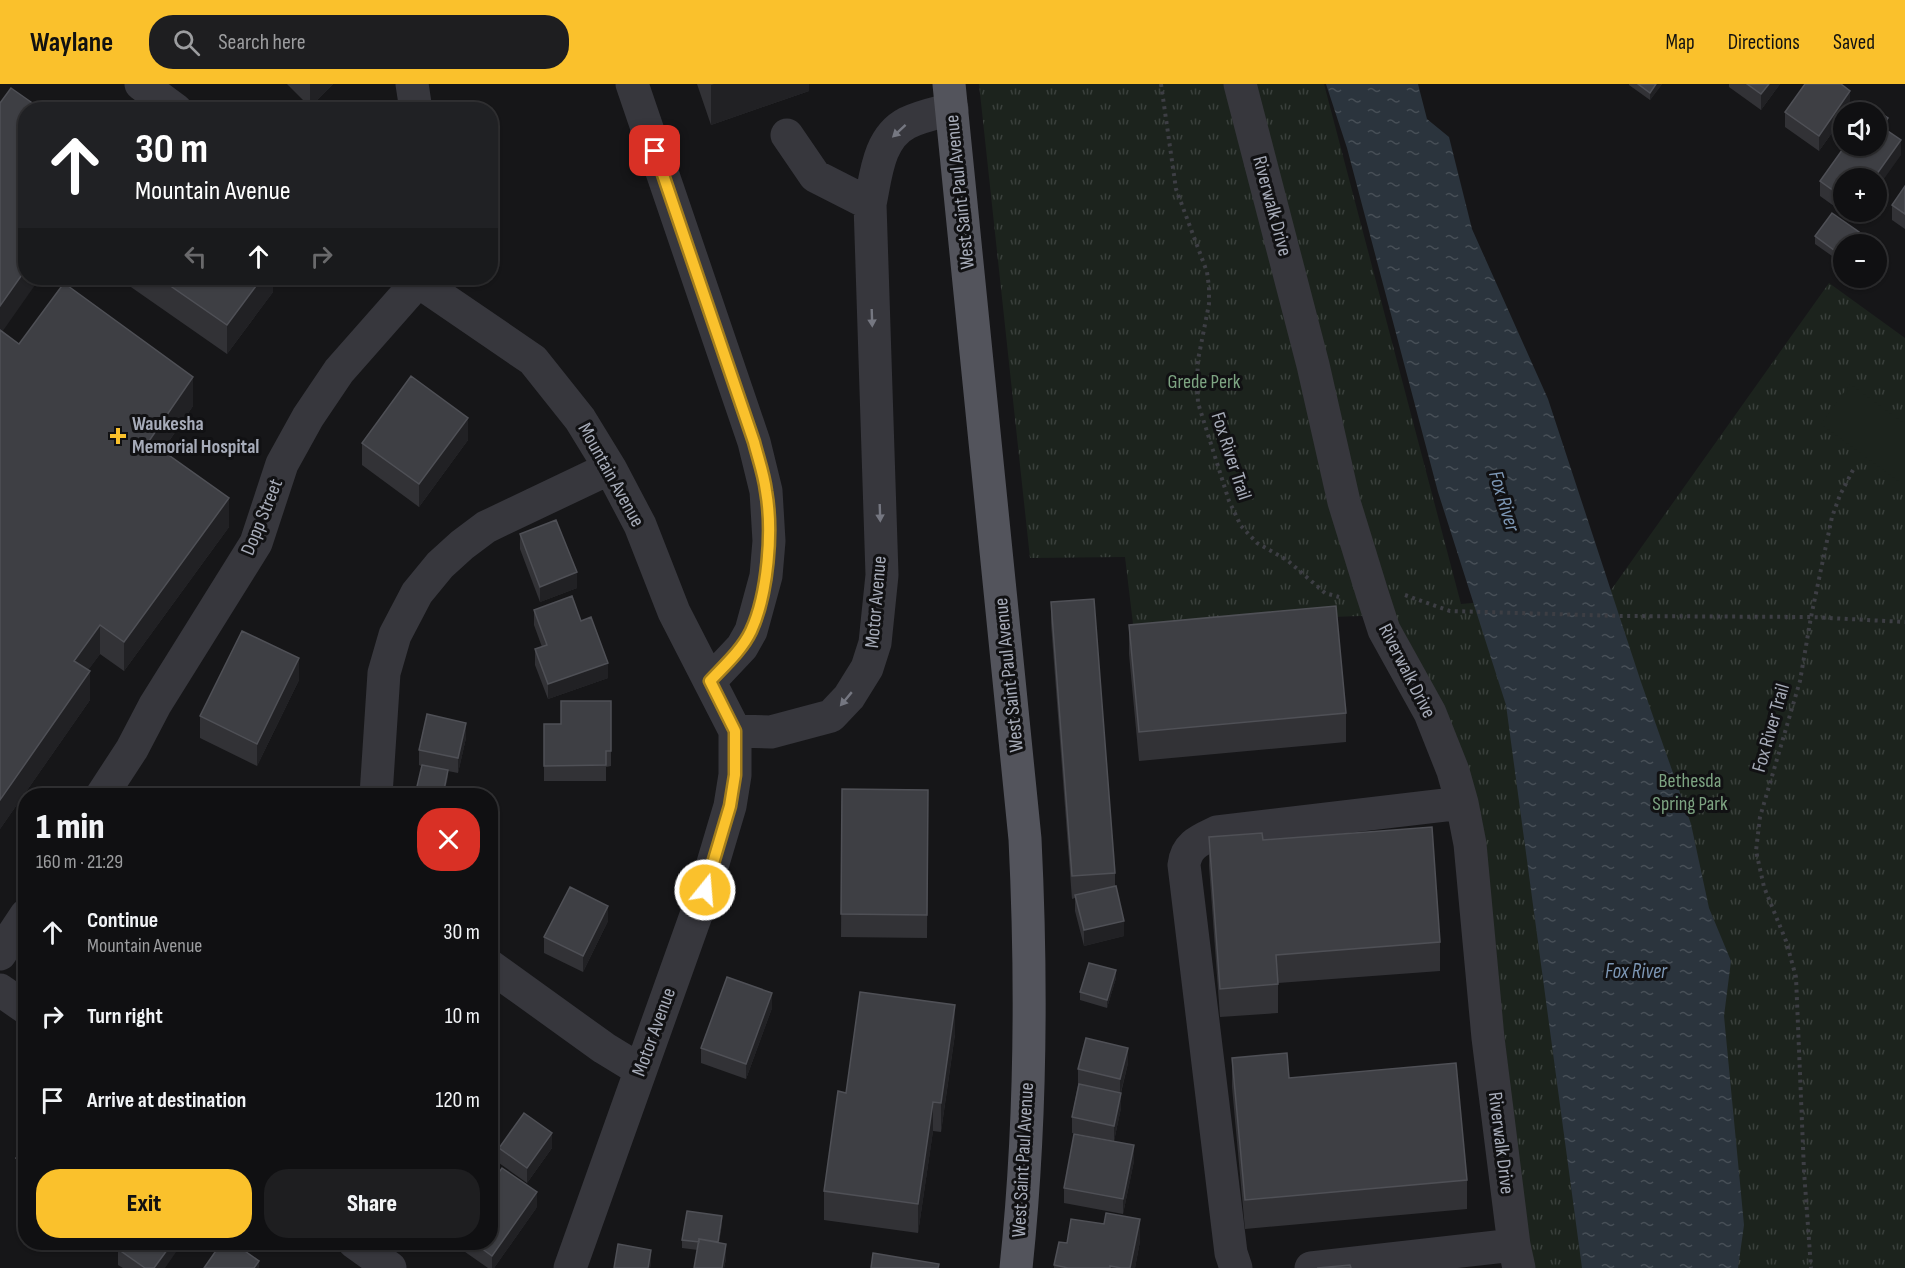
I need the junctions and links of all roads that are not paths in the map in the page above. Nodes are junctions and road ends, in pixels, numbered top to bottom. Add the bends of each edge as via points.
1 (141, 84) edge
2 (412, 84) edge
3 (632, 84) edge
4 (1240, 84) edge
5 (950, 96) edge
6 (165, 102) edge
7 (415, 102) edge
8 (787, 135) dead end
9 (870, 204) junction
10 (413, 285) edge
11 (427, 285) edge
12 (610, 468) junction
13 (710, 681) junction
14 (735, 731) junction
15 (106, 788) edge
16 (376, 788) edge
17 (1462, 803) junction
18 (18, 927) edge
19 (0, 954) edge
20 (498, 972) edge
21 (0, 990) edge
22 (18, 1002) edge
23 (640, 1070) junction
24 (365, 1250) edge
25 (1516, 1257) edge
26 (390, 1268) edge
27 (570, 1268) edge
28 (1016, 1268) edge
29 (1236, 1268) edge
30 (1311, 1268) edge

1 - 6 street
2 - 7 street
3 - 13 street via 754,442 766,491 767,565 754,622 742,647
4 - 17 street, Riverwalk Drive via 1314,365 1344,502 1368,582 1384,630 1430,713
5 -> 9 street, Motor Avenue via 900,127 883,148
5 - 28 main road, West Saint Paul Avenue via 1025,839 1028,1092
8 - 9 street via 815,176
9 -> 14 street, Motor Avenue via 882,575 875,644 867,668 831,716 771,732
10 - 15 street, Dopp Street via 339,371 308,417 282,464 256,543
11 - 12 street, Mountain Avenue via 533,360 580,419
12 - 13 street, Mountain Avenue
12 - 16 street via 486,527 440,565 417,593 396,634 384,673
13 - 14 street, Mountain Avenue
14 - 23 street, Motor Avenue via 730,806 705,890
17 - 25 street, Riverwalk Drive via 1470,844 1488,1038
17 - 29 street via 1217,832 1200,840 1185,856
18 - 19 street
20 - 23 street
21 - 22 street
23 - 27 street, Motor Avenue
24 - 26 street
25 - 30 street

